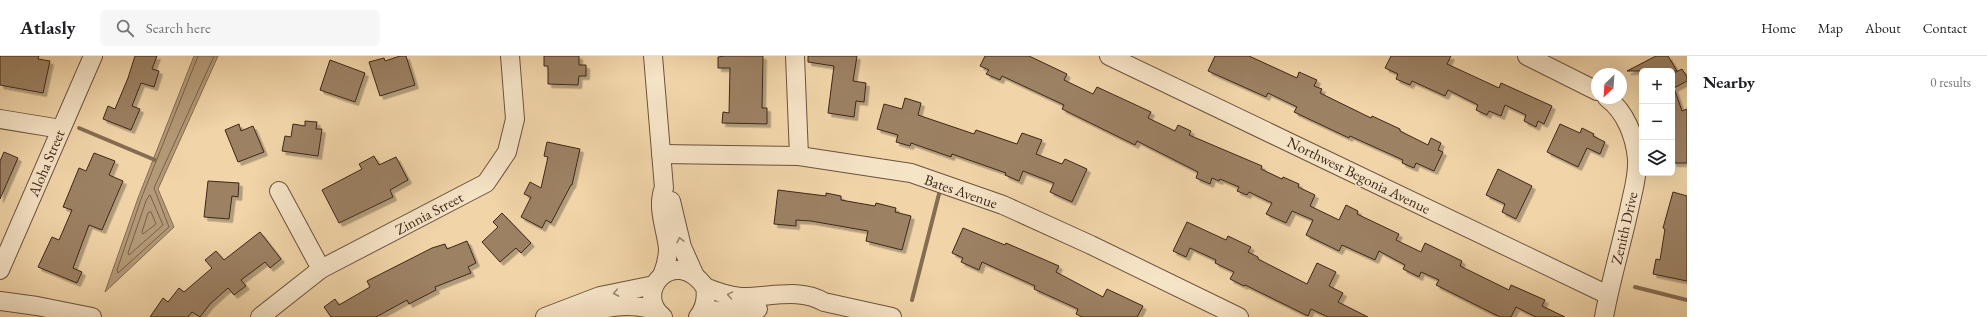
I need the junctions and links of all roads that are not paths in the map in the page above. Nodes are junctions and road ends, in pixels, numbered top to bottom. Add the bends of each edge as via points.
1 (93, 56) edge
2 (510, 56) edge
3 (653, 56) edge
4 (795, 56) edge
5 (1109, 56) edge
6 (1527, 56) edge
7 (1591, 88) edge
8 (1613, 104) edge
9 (0, 119) edge
10 (61, 129) junction
11 (661, 154) junction
12 (799, 156) junction
13 (664, 188) junction
14 (279, 191) dead end
15 (321, 269) junction
16 (0, 270) edge
17 (659, 279) junction
18 (700, 282) junction
19 (1608, 295) junction
20 (0, 302) edge
21 (824, 302) junction
22 (659, 314) edge
23 (700, 314) edge
24 (92, 317) edge
25 (260, 317) edge
26 (546, 317) edge
27 (576, 317) edge
28 (892, 317) edge
29 (1239, 317) edge
30 (1604, 317) edge

1 - 10 street, Aloha Street
2 - 15 street, Zinnia Street via 515,119 507,152 486,183
3 - 11 street
4 - 12 street
5 - 19 street, Northwest Begonia Avenue
6 - 7 street
8 - 19 street, Zenith Drive via 1621,112 1633,135 1637,161 1625,228
9 - 10 street
10 - 16 street, Aloha Street
11 - 12 street, Bates Avenue
11 - 13 street
12 - 29 street, Bates Avenue via 911,173 1003,205
13 - 17 street via 660,196 668,249 667,260
18 -> 13 street via 682,247 670,196
14 - 15 street
15 - 25 street, Zinnia Street
17 - 18 street via 670,270 679,269
17 - 22 street via 652,299
17 -> 26 street via 600,296
21 -> 18 street via 814,296 792,294 730,296
18 - 23 street via 706,294
19 - 30 street, Zenith Drive
20 - 24 street via 37,306
21 - 23 street via 814,306
21 - 28 street
22 - 27 street via 629,305 604,308

